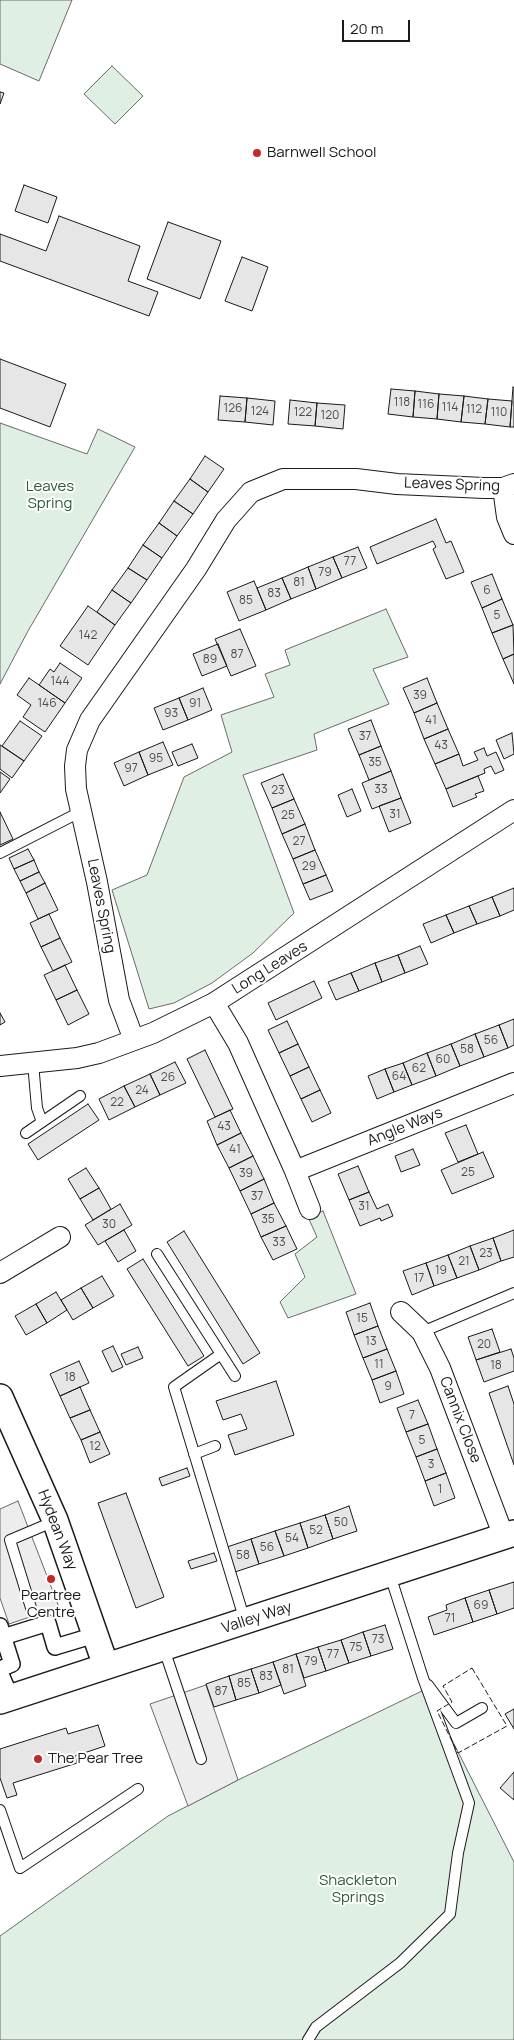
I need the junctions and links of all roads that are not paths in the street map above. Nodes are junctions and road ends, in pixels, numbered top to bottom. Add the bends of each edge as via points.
1 (509, 486) edge
2 (514, 534) edge
3 (514, 810) edge
4 (82, 811) junction
5 (0, 853) edge
6 (214, 1003) junction
7 (134, 1040) junction
8 (33, 1063) junction
9 (0, 1066) edge
10 (514, 1083) edge
11 (80, 1096) dead end
12 (42, 1122) junction
13 (26, 1134) dead end
14 (295, 1171) junction
15 (310, 1209) dead end
16 (60, 1237) dead end
17 (157, 1254) dead end
18 (0, 1273) edge
19 (514, 1293) edge
20 (401, 1312) dead end
21 (422, 1332) junction
22 (221, 1354) junction
23 (235, 1376) dead end
24 (0, 1397) edge
25 (215, 1446) dead end
26 (194, 1454) junction
27 (56, 1520) junction
28 (509, 1535) edge
29 (390, 1575) junction
30 (32, 1611) dead end
31 (245, 1622) junction
32 (2, 1632) edge
33 (96, 1634) junction
34 (164, 1649) junction
35 (106, 1666) junction
36 (0, 1670) edge
37 (423, 1678) junction
38 (6, 1700) edge
39 (482, 1708) dead end
40 (201, 1759) dead end
41 (138, 1790) dead end
42 (0, 1810) edge
43 (308, 2040) edge

1 - 2 street via 507,517
1 - 4 street, Leaves Spring via 446,487 356,478 283,479 251,492 226,520 196,569 90,720 74,766
3 - 6 street, Long Leaves
4 - 5 lane
4 - 7 street, Leaves Spring via 119,1000
6 - 7 street, Long Leaves
6 - 14 street via 238,1043
7 - 8 street, Long Leaves via 98,1053
8 - 9 street, Long Leaves
8 - 12 lane via 37,1108
10 - 14 street, Angle Ways
11 - 12 lane
12 - 13 lane
14 - 15 street
16 - 18 street
17 - 22 lane
19 - 21 lane
20 - 21 street, Cannix Close
21 - 28 street, Cannix Close
22 - 23 lane
22 - 26 lane via 174,1387
24 - 27 street, Hydean Way
25 - 26 lane
26 - 31 lane
27 - 30 lane via 10,1540
27 - 33 street, Hydean Way
28 - 29 street, Valley Way
29 - 31 street, Valley Way
29 - 37 lane
31 - 34 street, Valley Way
32 - 33 street via 48,1623 55,1647
32 - 36 street via 12,1664
33 - 35 street, Hydean Way
34 - 35 street, Valley Way
34 - 40 lane
35 - 38 street, Valley Way
36 - 38 street
37 - 39 lane via 456,1723
37 - 43 lane via 469,1803 450,1914 400,1963 316,2027
41 - 42 lane via 20,1868

